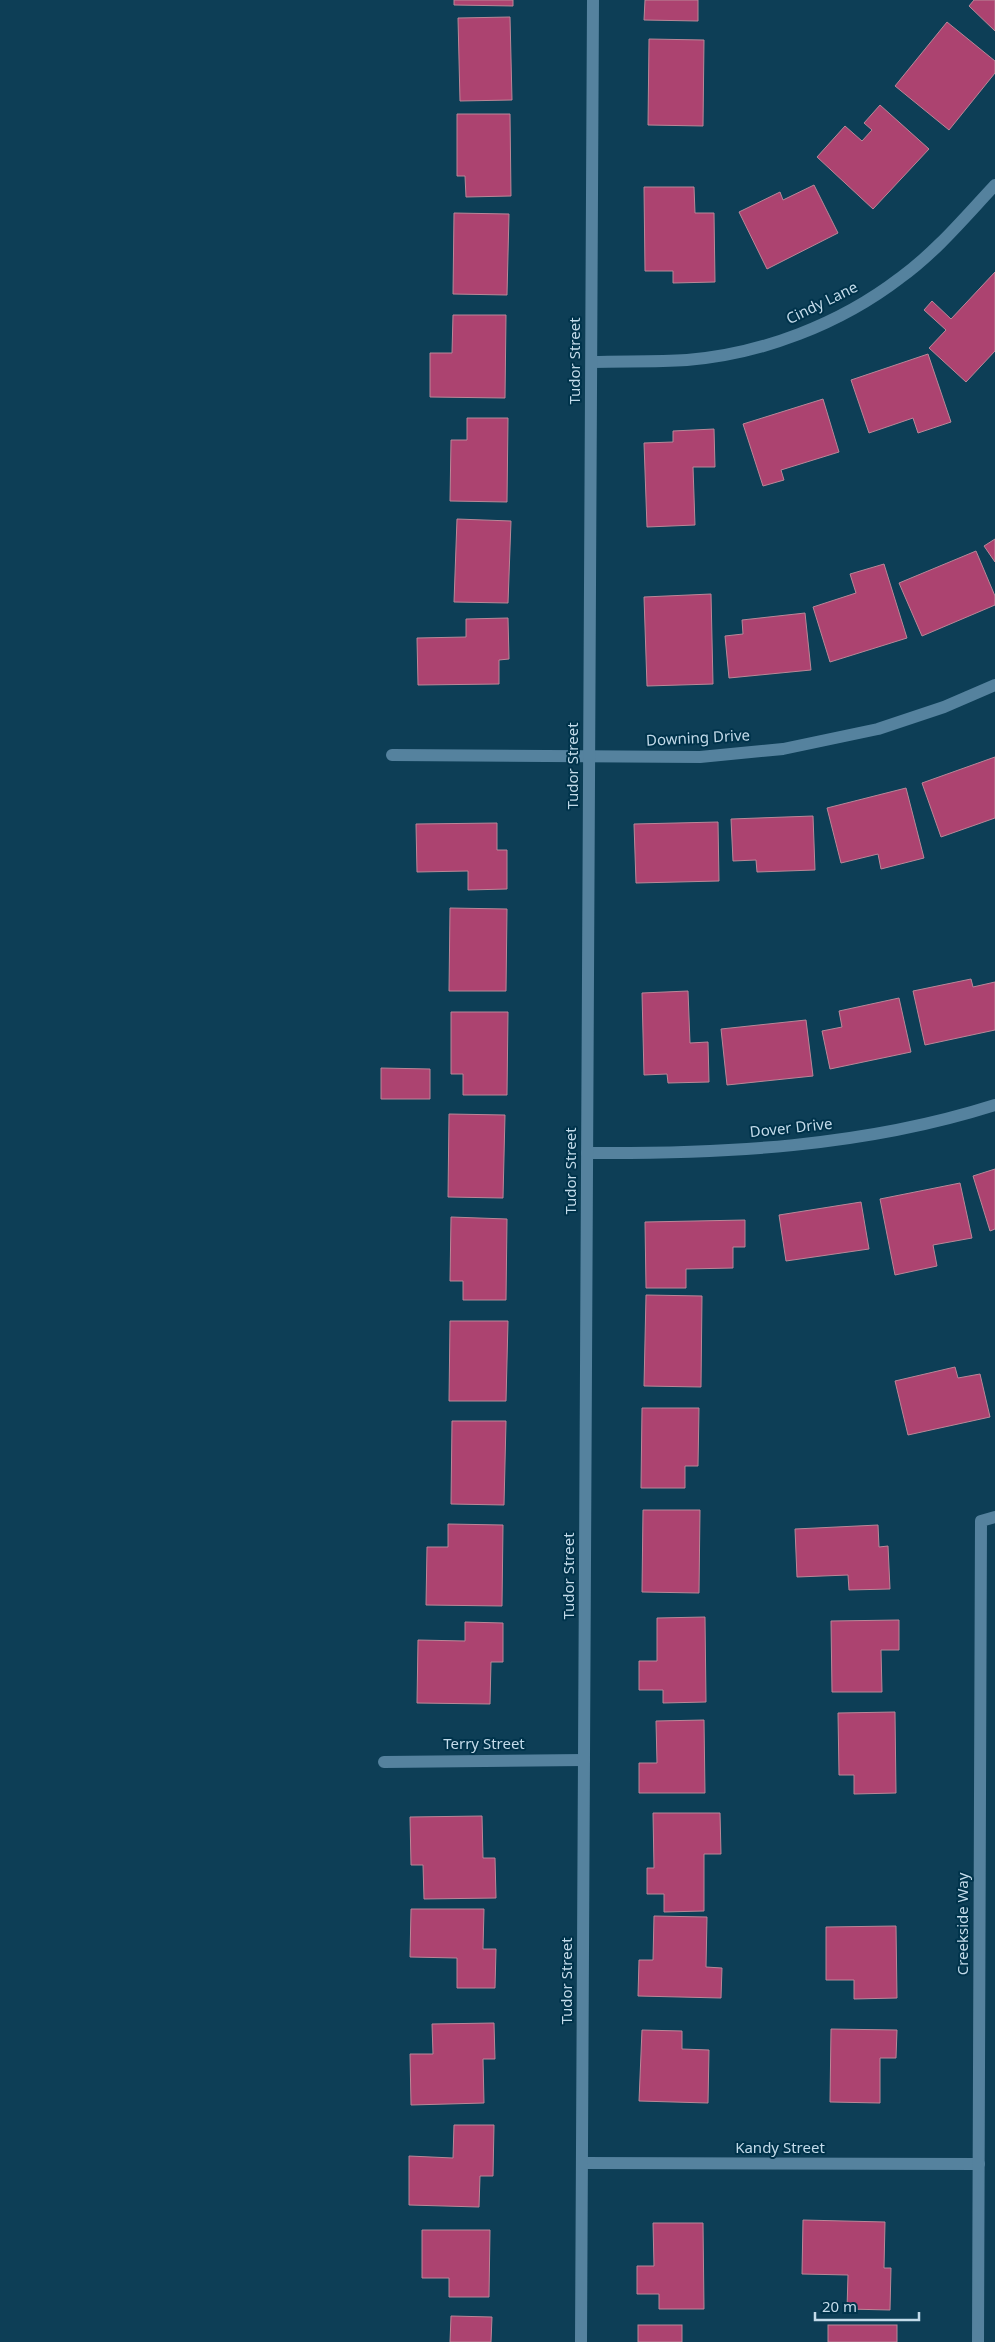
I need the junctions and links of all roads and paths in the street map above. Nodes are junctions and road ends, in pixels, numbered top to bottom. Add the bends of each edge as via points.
1 (593, 0) edge
2 (995, 185) edge
3 (592, 362) junction
4 (995, 684) edge
5 (392, 755) dead end
6 (589, 757) junction
7 (995, 1105) edge
8 (587, 1153) junction
9 (995, 1517) edge
10 (584, 1760) junction
11 (384, 1762) dead end
12 (582, 2163) junction
13 (978, 2164) junction
14 (581, 2342) edge
15 (978, 2342) edge

1 - 3 street, Tudor Street
2 - 3 street, Cindy Lane via 938,246 900,278 852,310 806,331 744,350 688,360
3 - 6 street, Tudor Street
4 - 6 street, Downing Drive via 944,707 878,729 784,749 700,757
5 - 6 street, Downing Drive
6 - 8 street, Tudor Street
7 - 8 street, Dover Drive via 883,1133 780,1147 676,1153
8 - 10 street, Tudor Street
9 - 13 street, Creekside Way via 981,1521
10 - 11 street, Terry Street
10 - 12 street, Tudor Street
12 - 13 street, Kandy Street
12 - 14 street, Tudor Street
13 - 15 street, Creekside Way

